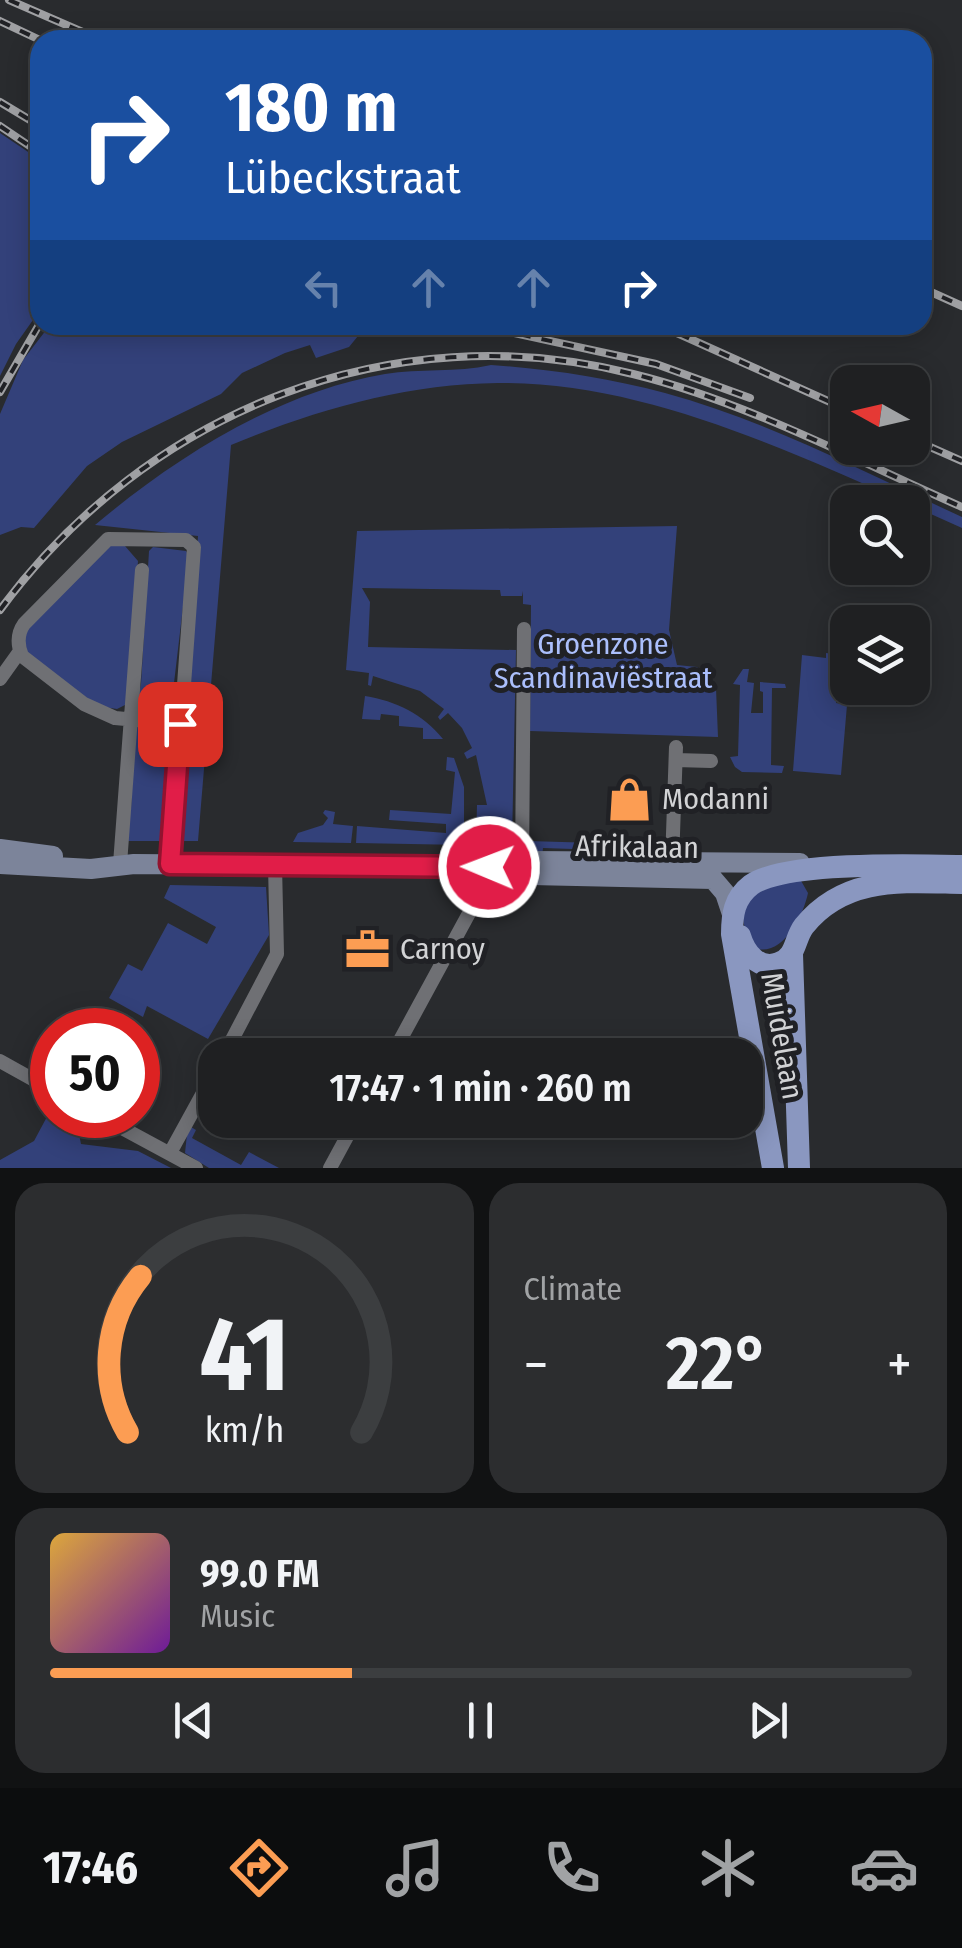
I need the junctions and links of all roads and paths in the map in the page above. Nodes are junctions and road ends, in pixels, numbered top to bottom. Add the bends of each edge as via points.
1 (142, 570) dead end
2 (524, 628) dead end
3 (20, 651) junction
4 (0, 679) edge
5 (131, 720) junction
6 (180, 724) junction
7 (711, 762) dead end
8 (0, 849) edge
9 (672, 862) junction
10 (0, 864) edge
11 (120, 864) junction
12 (170, 864) junction
13 (275, 865) junction
14 (962, 866) edge
15 (489, 867) junction
16 (522, 867) junction
17 (806, 867) junction
18 (962, 884) edge
19 (732, 914) junction
20 (804, 926) junction
21 (792, 954) junction
22 (233, 1038) edge
23 (401, 1038) edge
24 (0, 1062) edge
25 (30, 1078) edge
26 (198, 1102) edge
27 (140, 1138) edge
28 (346, 1138) edge
29 (170, 1154) junction
30 (196, 1168) edge
31 (330, 1168) edge
32 (773, 1168) edge
33 (799, 1168) edge

1 - 5 street
2 - 16 street
3 - 4 street
3 - 5 street via 84,704
3 - 6 street via 24,624 108,540 186,540 194,547
5 - 6 street
5 - 11 street
6 - 12 street
7 - 9 street via 676,754
8 - 11 main road, Afrikalaan
9 - 16 main road, Afrikalaan via 530,860
9 - 17 main road, Afrikalaan
10 - 11 main road, Afrikalaan
11 - 12 main road, Afrikalaan
12 - 13 main road, Afrikalaan
13 - 15 main road, Afrikalaan
13 - 22 street via 277,954
14 - 17 main road, Afrikalaan
15 - 16 main road, Afrikalaan
15 - 23 street
16 - 19 main road, Afrikalaan via 530,875 713,879
17 - 19 main road, Afrikalaan via 754,882
17 - 20 main road via 815,894
18 - 20 main road via 859,887
19 - 21 main road, Afrikalaan via 753,959 771,965
19 - 32 main road, Muidelaan
20 - 21 main road
21 - 33 main road, Muidelaan
24 - 25 street
26 - 29 street
27 - 29 street
28 - 31 street
29 - 30 street

